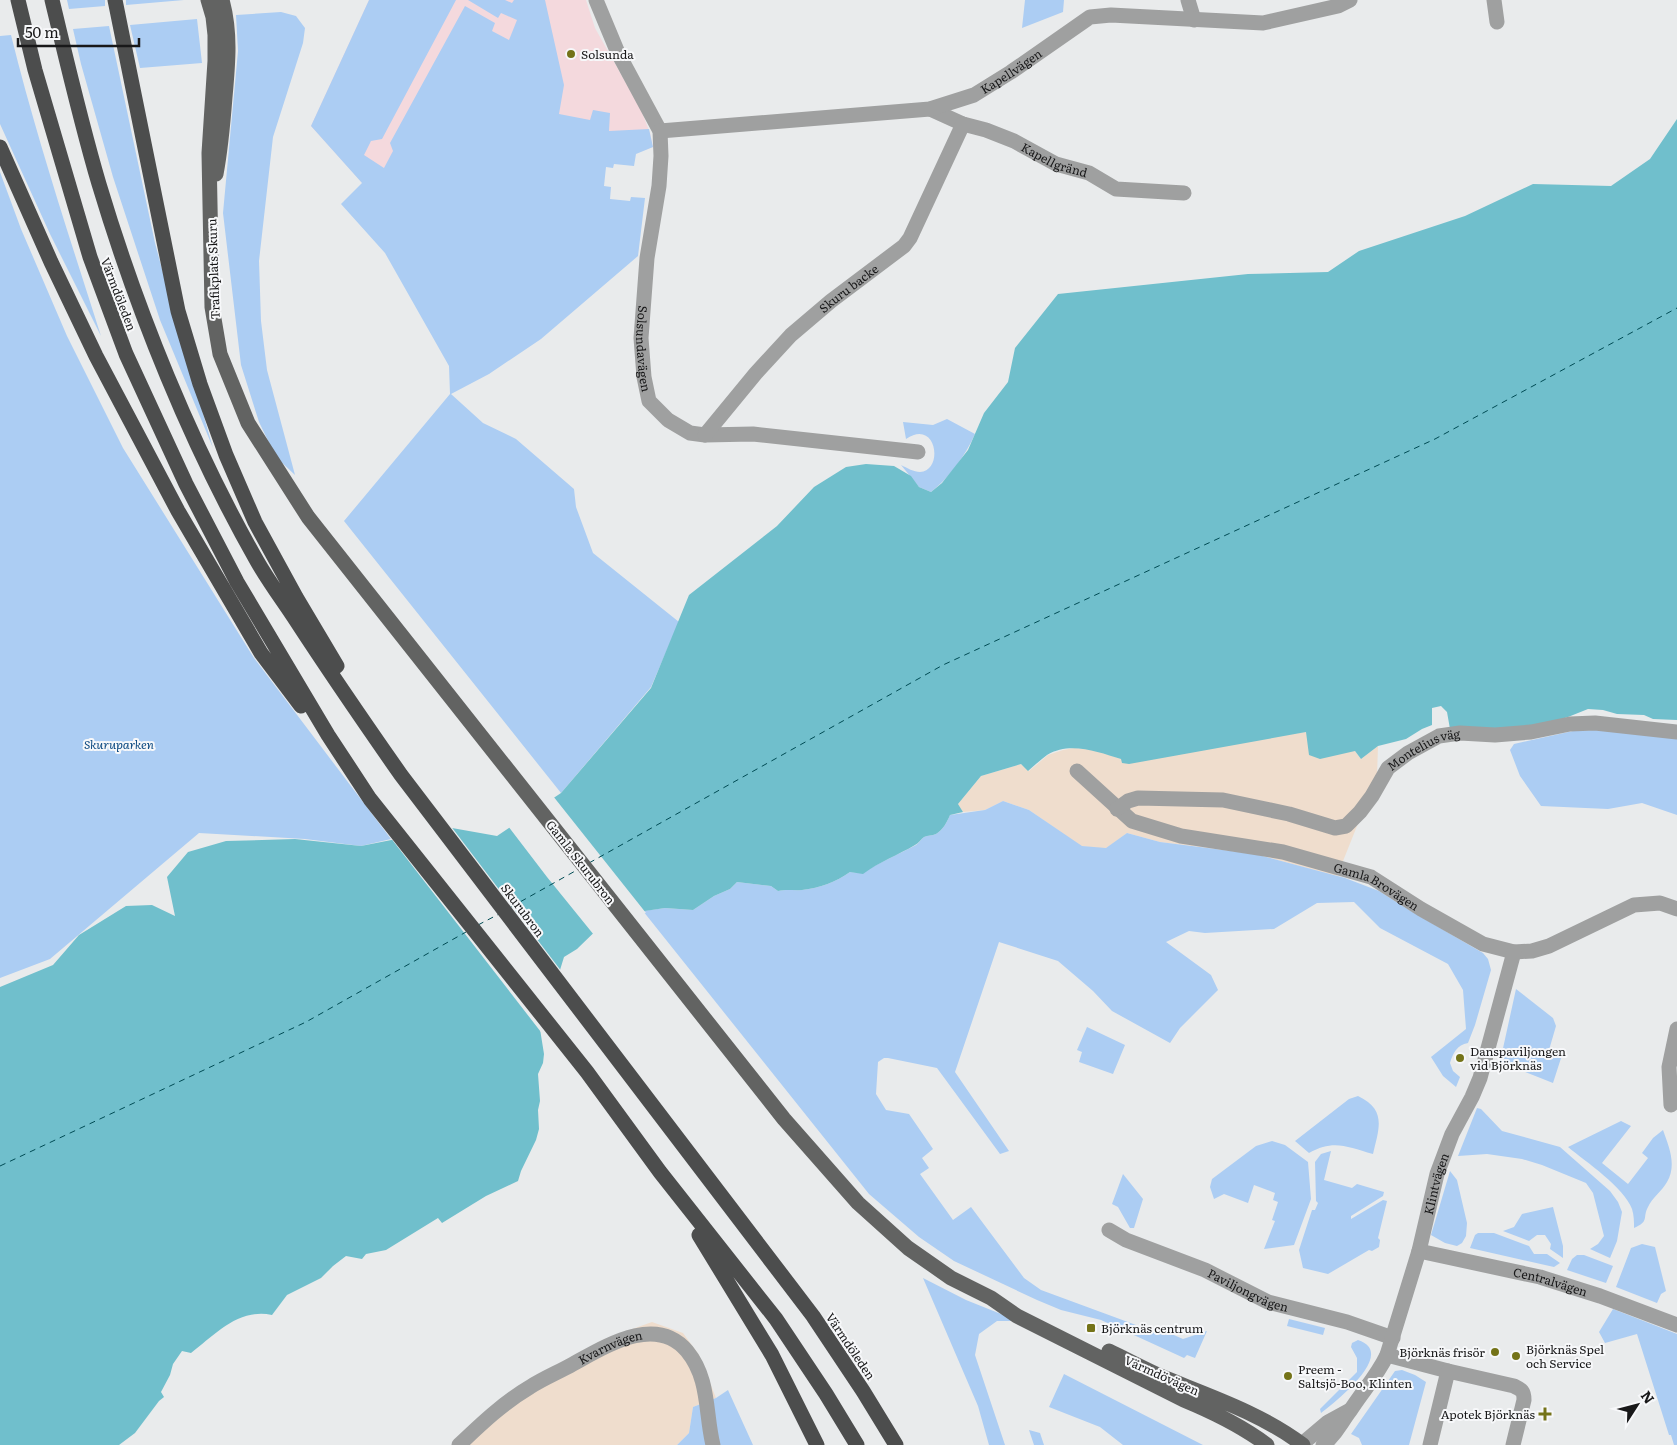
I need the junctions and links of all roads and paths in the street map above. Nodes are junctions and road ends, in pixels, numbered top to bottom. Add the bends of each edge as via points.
1 (18, 0) edge
2 (52, 0) edge
3 (115, 0) edge
4 (208, 0) edge
5 (222, 0) edge
6 (596, 0) edge
7 (1188, 0) edge
8 (1350, 0) edge
9 (1494, 0) edge
10 (220, 17) junction
11 (1194, 20) junction
12 (1497, 22) dead end
13 (930, 109) junction
14 (964, 124) junction
15 (660, 131) junction
16 (0, 147) edge
17 (1184, 193) dead end
18 (705, 435) junction
19 (918, 452) dead end
20 (308, 517) joint
21 (258, 562) joint
22 (1677, 732) edge
23 (1077, 770) dead end
24 (402, 775) junction
25 (370, 799) junction
26 (1118, 809) junction
27 (1677, 909) edge
28 (1514, 952) junction
29 (1677, 1029) edge
30 (1671, 1105) dead end
31 (660, 1172) junction
32 (858, 1204) joint
33 (1109, 1230) dead end
34 (1419, 1251) junction
35 (776, 1266) joint
36 (1017, 1316) junction
37 (1677, 1325) edge
38 (1393, 1338) junction
39 (1387, 1355) junction
40 (1448, 1371) junction
41 (1350, 1410) junction
42 (460, 1445) edge
43 (713, 1445) edge
44 (817, 1445) edge
45 (857, 1445) edge
46 (896, 1445) edge
47 (1268, 1445) edge
48 (1302, 1445) edge
49 (1324, 1445) edge
50 (1430, 1445) edge
51 (1513, 1445) edge

1 - 25 highway, Värmdöleden via 35,70 90,257 126,354 186,484 237,582
2 - 21 highway, Värmdöleden via 99,184 123,259 194,436
3 - 24 highway via 178,311 226,455 255,522
4 - 10 main road, Trafikplats Skuru
5 - 10 main road, Trafikplats Skuru
6 - 15 street, Solsundavägen via 618,53
7 - 11 street
8 - 11 street, Kapellvägen via 1338,6 1263,23
9 - 12 street
10 - 20 main road, Trafikplats Skuru via 228,34 228,73 221,147 210,208 212,307 220,354 248,423
11 - 13 street, Kapellvägen via 1111,15 1090,17 974,95
13 - 14 street, Kapellgränd
13 - 15 street, Kapellvägen
14 - 17 street, Kapellgränd via 1014,141 1056,164 1089,173 1116,189
14 - 18 street, Skuru backe via 904,246 792,335
15 - 18 street, Solsundavägen via 659,186 647,258 641,338 644,377 649,401 668,420 690,433
16 - 25 highway via 96,356 224,593 261,653
18 - 19 street, Solsundavägen via 753,434
20 - 32 main road, Gamla Skurubron via 784,1119
21 - 24 highway, Skurubron
22 - 26 street, Montelius väg via 1595,723 1570,724 1532,732 1439,736 1388,768 1360,812 1340,828 1223,800 1138,798
23 - 26 street, Gamla Brovägen
24 - 35 highway, Skurubron
25 - 31 highway via 587,1072
26 - 28 street, Gamla Brovägen via 1132,821 1157,830 1283,852 1371,878 1484,944
27 - 28 street, Gamla Brovägen via 1660,903 1634,905 1549,946 1532,952
28 - 34 street, Klintvägen via 1480,1078 1452,1134 1437,1174
29 - 30 street via 1669,1067
31 - 44 highway via 772,1355
31 - 45 highway via 776,1319
32 - 36 main road, Värmdövägen via 908,1248
33 - 38 street, Paviljongvägen via 1126,1240 1205,1270 1268,1302 1347,1322
34 - 37 street, Centralvägen via 1540,1277
34 - 38 street, Klintvägen
35 - 46 highway, Värmdöleden via 833,1346
36 - 47 main road, Värmdövägen via 1207,1410
36 - 48 main road, Värmdövägen via 1102,1348 1225,1402
38 - 39 street, Klintvägen
39 - 40 street
39 - 41 street, Klintvägen via 1380,1371
40 - 50 street
40 - 51 street via 1522,1390 1524,1400
41 - 48 street, Klintvägen via 1328,1422
41 - 49 street, Klintvägen via 1338,1431
42 - 43 street, Kvarnvägen via 497,1410 530,1386 628,1337 647,1334 662,1335 678,1342 695,1362 708,1405

